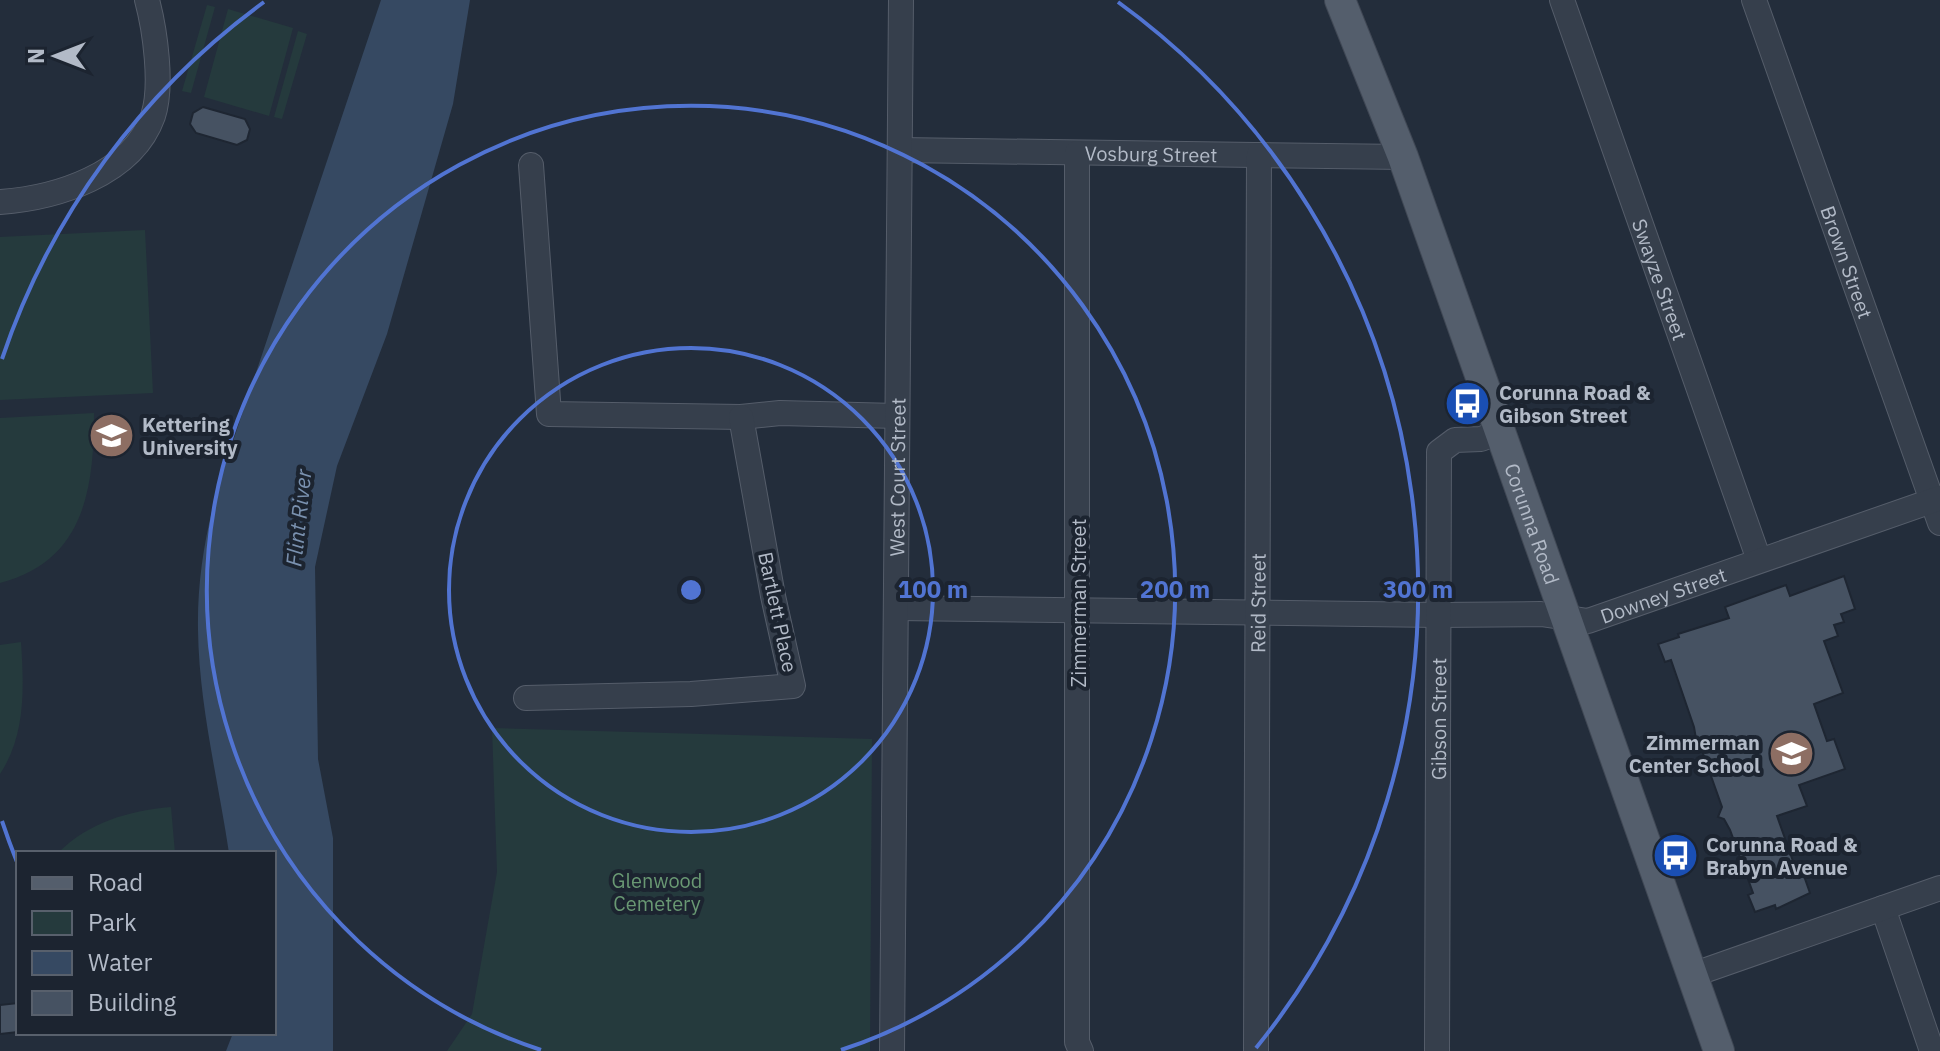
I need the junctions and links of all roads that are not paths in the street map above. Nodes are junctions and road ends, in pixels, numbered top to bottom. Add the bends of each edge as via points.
1 (147, 0) edge
2 (901, 0) edge
3 (1340, 0) edge
4 (1562, 0) edge
5 (1754, 0) edge
6 (901, 150) junction
7 (1077, 153) junction
8 (1259, 155) junction
9 (1403, 157) junction
10 (531, 165) dead end
11 (0, 202) edge
12 (897, 416) junction
13 (741, 417) junction
14 (1499, 432) junction
15 (1937, 508) edge
16 (1759, 560) junction
17 (896, 608) junction
18 (1079, 610) junction
19 (1258, 612) junction
20 (1438, 615) junction
21 (1565, 617) junction
22 (526, 698) dead end
23 (1940, 888) edge
24 (1883, 908) junction
25 (1692, 975) junction
26 (892, 1051) edge
27 (1081, 1051) edge
28 (1256, 1051) edge
29 (1437, 1051) edge
30 (1719, 1051) edge
31 (1932, 1051) edge

1 - 11 street via 156,91 141,139 82,183 43,197
2 - 6 street, West Court Street
3 - 9 main road, Corunna Road
4 - 16 street, Swayze Street
5 - 15 street, Brown Street
6 - 7 street, Vosburg Street
6 - 12 street, West Court Street
7 - 8 street, Vosburg Street
7 - 18 street, Zimmerman Street
8 - 9 street, Vosburg Street
8 - 19 street, Reid Street
9 - 14 main road, Corunna Road
10 - 13 street via 549,414
12 - 13 street
12 - 17 street, West Court Street
13 - 22 street, Bartlett Place via 793,686
14 - 20 street, Gibson Street via 1455,440 1439,452
14 - 21 main road, Corunna Road
15 - 16 street, Downey Street
16 - 21 street, Downey Street via 1588,621
17 - 18 street, Downey Street
17 - 26 street, West Court Street
18 - 19 street, Downey Street
18 - 27 street, Zimmerman Street
19 - 20 street, Downey Street
19 - 28 street, Reid Street
20 - 21 street, Downey Street
20 - 29 street, Gibson Street
21 - 25 main road, Corunna Road
23 - 24 street
24 - 25 street
24 - 31 street
25 - 30 main road, Corunna Road

